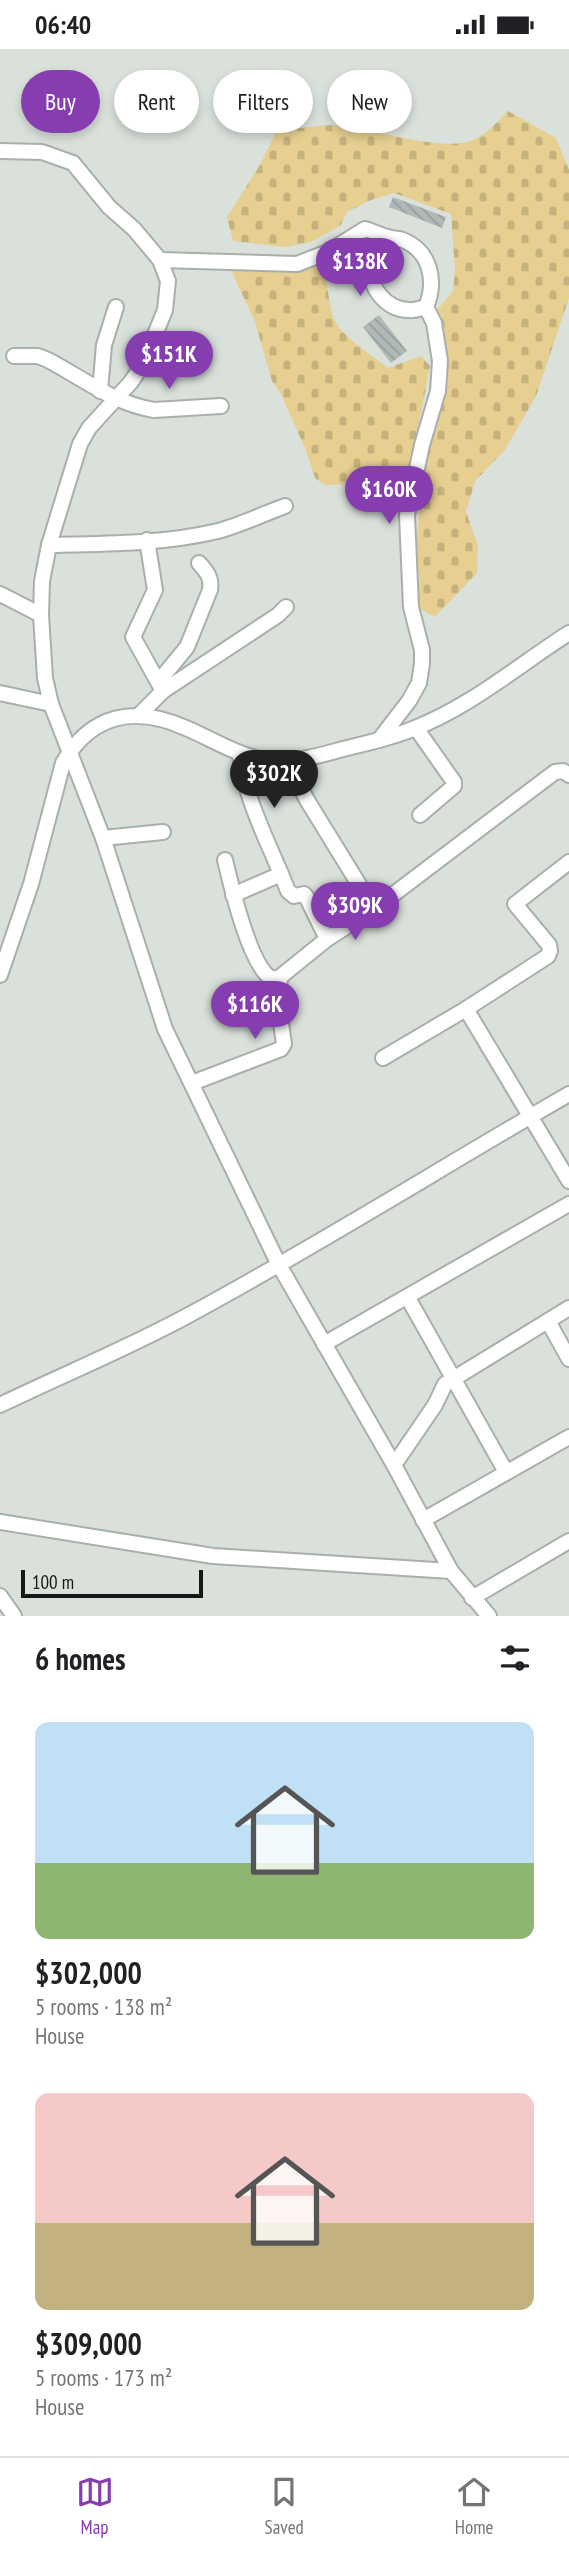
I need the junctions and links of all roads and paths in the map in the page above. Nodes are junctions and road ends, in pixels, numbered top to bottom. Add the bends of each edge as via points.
1 (0, 151) edge
2 (388, 237) junction
3 (160, 260) junction
4 (116, 307) dead end
5 (426, 307) junction
6 (14, 356) dead end
7 (100, 391) junction
8 (115, 400) junction
9 (221, 405) dead end
10 (285, 506) dead end
11 (147, 540) junction
12 (49, 545) junction
13 (199, 562) dead end
14 (0, 594) edge
15 (286, 607) dead end
16 (41, 615) junction
17 (567, 639) edge
18 (161, 686) junction
19 (0, 693) edge
20 (51, 704) junction
21 (141, 714) junction
22 (416, 728) junction
23 (379, 741) junction
24 (70, 750) junction
25 (240, 755) junction
26 (286, 761) junction
27 (569, 775) edge
28 (420, 815) dead end
29 (163, 832) dead end
30 (103, 838) junction
31 (225, 860) dead end
32 (569, 862) edge
33 (281, 874) junction
34 (233, 895) junction
35 (374, 909) junction
36 (327, 939) junction
37 (0, 975) edge
38 (280, 977) junction
39 (466, 1009) junction
40 (383, 1058) dead end
41 (192, 1083) junction
42 (569, 1094) edge
43 (531, 1116) junction
44 (569, 1181) edge
45 (569, 1204) edge
46 (279, 1265) junction
47 (408, 1298) junction
48 (569, 1308) edge
49 (548, 1321) junction
50 (324, 1344) junction
51 (569, 1359) edge
52 (453, 1377) junction
53 (0, 1405) edge
54 (569, 1437) edge
55 (394, 1465) junction
56 (506, 1472) junction
57 (424, 1520) junction
58 (0, 1522) edge
59 (569, 1541) edge
60 (451, 1571) junction
61 (0, 1596) edge
62 (472, 1598) junction
63 (15, 1616) edge
64 (489, 1616) edge

1 - 3 street via 42,152 73,163
2 - 3 street via 365,229 328,252 297,264
2 - 5 street via 403,240 427,261 432,293
2 - 5 street via 376,250 372,282 393,307
3 - 8 street via 168,281 165,310 144,364
4 - 7 street via 104,345
5 - 23 street via 434,323 440,361 438,391 407,515 411,607 422,664 410,701
6 - 7 street via 48,360
7 - 8 street
8 - 9 street via 154,410
8 - 12 street via 80,444
10 - 11 street via 220,530
11 - 12 street
11 - 18 street via 155,590 133,637
12 - 16 street
13 - 18 street via 209,574 211,590 187,647
14 - 16 street
15 - 18 street via 248,636
16 - 20 street
17 - 22 street
18 - 21 street
19 - 20 street
20 - 24 street
21 - 24 street via 104,722
21 - 25 street via 184,726
22 - 23 street
22 - 28 street via 454,782
23 - 26 street
24 - 30 street
24 - 37 street
25 - 26 street
25 - 33 street via 251,806
26 - 35 street
27 - 35 street via 555,772
29 - 30 street
30 - 41 street via 165,1029
31 - 34 street
32 - 39 street via 514,904 549,945 548,956
33 - 34 street
33 - 36 street via 291,894 306,896
34 - 38 street via 260,970 272,979
35 - 36 street
36 - 38 street
38 - 41 street via 281,1049
39 - 40 street
39 - 43 street
41 - 46 street
42 - 43 street
43 - 44 street
43 - 46 street
45 - 47 street
46 - 50 street
46 - 53 street via 143,1339
47 - 50 street
47 - 52 street
48 - 49 street
49 - 51 street
49 - 52 street
50 - 55 street
52 - 55 street via 441,1388 435,1405
52 - 56 street
54 - 56 street
55 - 57 street
56 - 57 street
57 - 60 street
58 - 60 street via 213,1556
59 - 62 street
60 - 62 street
61 - 63 street
62 - 64 street

